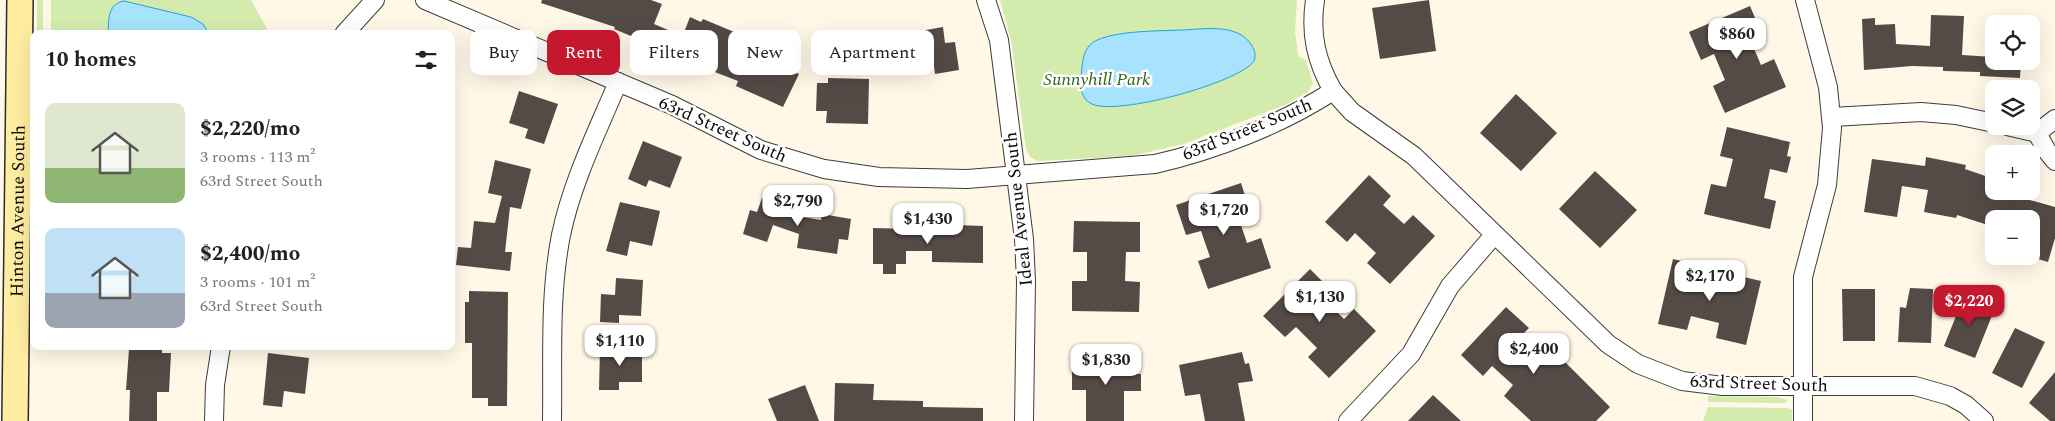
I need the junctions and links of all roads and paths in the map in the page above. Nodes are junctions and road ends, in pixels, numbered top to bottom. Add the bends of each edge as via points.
1 (20, 0) edge
2 (375, 0) edge
3 (425, 0) edge
4 (986, 0) edge
5 (1314, 0) edge
6 (1805, 0) edge
7 (348, 30) edge
8 (618, 82) junction
9 (1333, 91) junction
10 (1832, 116) junction
11 (2055, 119) edge
12 (1985, 122) edge
13 (2040, 131) edge
14 (2038, 135) edge
15 (2055, 160) edge
16 (1016, 175) junction
17 (1494, 235) junction
18 (220, 350) edge
19 (1803, 386) junction
20 (15, 421) edge
21 (214, 421) edge
22 (552, 421) edge
23 (1024, 421) edge
24 (1348, 421) edge
25 (1803, 421) edge
26 (1984, 421) edge

1 - 20 main road, Hinton Avenue South
2 - 7 street
3 - 8 street, 63rd Street South
4 - 16 street, Ideal Avenue South via 999,40
5 - 9 street via 1314,47
6 - 10 street via 1826,78
8 - 16 street, 63rd Street South via 762,150 824,169 891,178 967,179
8 - 22 street via 579,174 562,234 554,296
9 - 16 street, 63rd Street South via 1301,110 1255,130 1172,160 1138,166
9 - 17 street, 63rd Street South via 1352,112 1414,156
10 - 12 street via 1927,112
10 - 19 street via 1828,176 1804,277
11 - 13 street
14 - 15 street
16 - 23 street, Ideal Avenue South via 1026,270
17 - 19 street, 63rd Street South via 1608,344 1650,370 1676,380 1702,384
17 - 24 street via 1450,286 1410,354
18 - 21 street
19 - 25 street
19 - 26 street, 63rd Street South via 1921,386 1955,399

